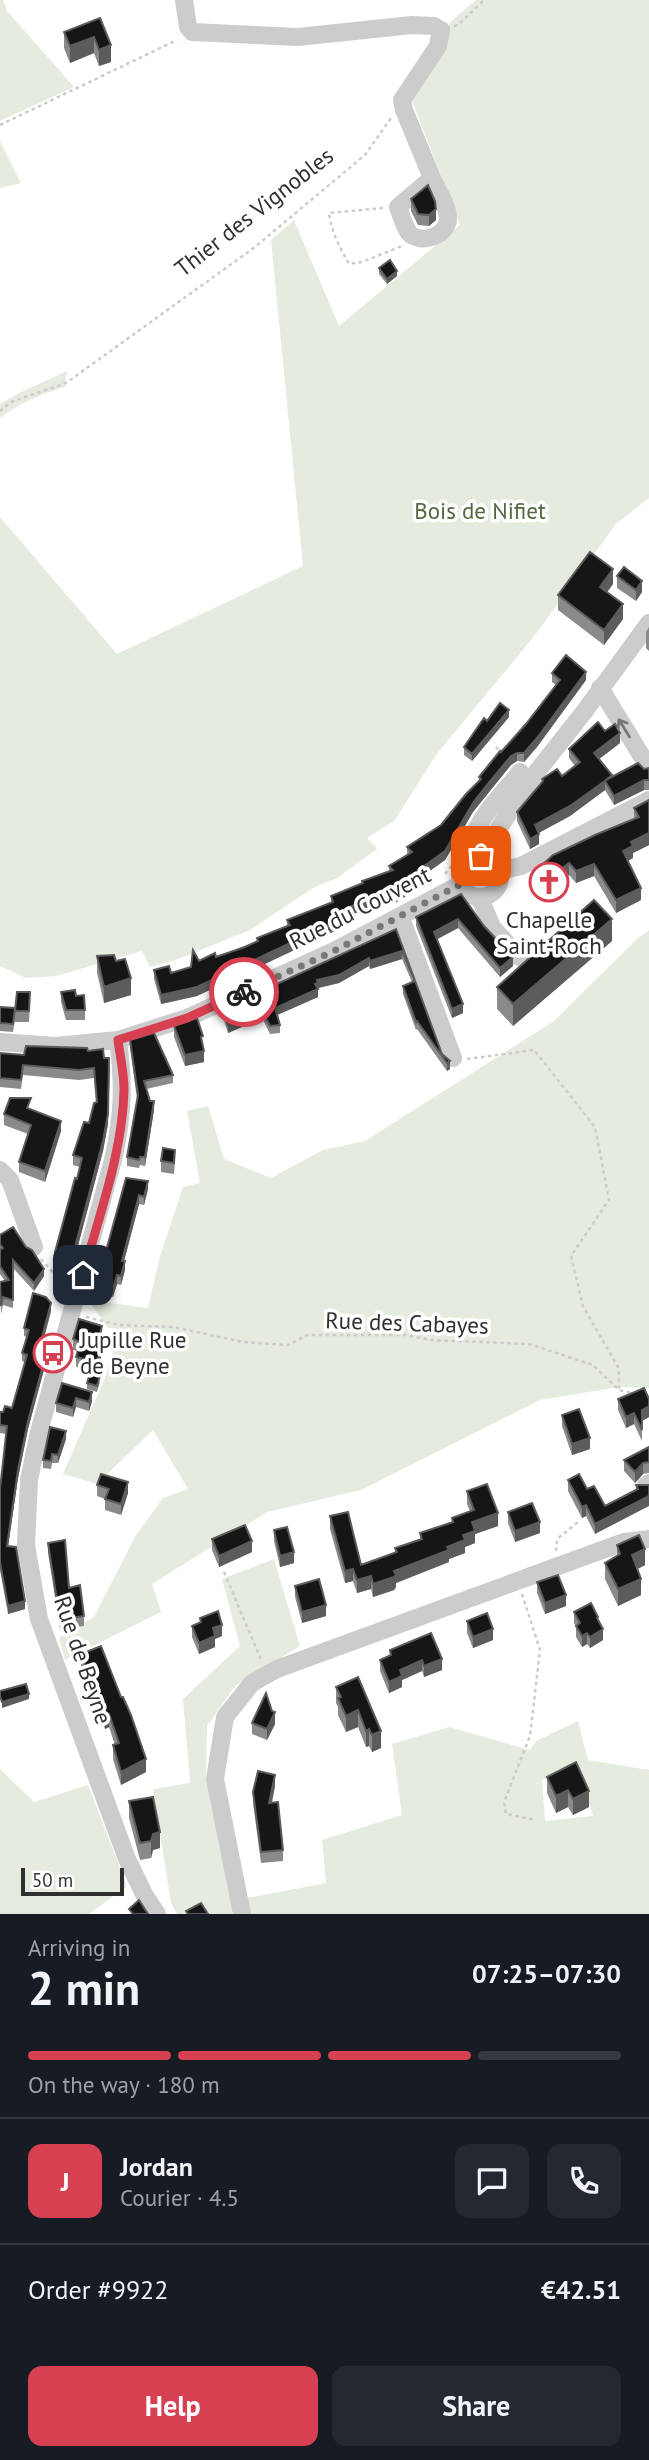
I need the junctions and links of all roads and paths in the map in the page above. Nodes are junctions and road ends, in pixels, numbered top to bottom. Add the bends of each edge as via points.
1 (184, 0) edge
2 (484, 0) edge
3 (441, 30) junction
4 (192, 32) junction
5 (402, 100) junction
6 (0, 125) edge
7 (432, 178) junction
8 (398, 207) junction
9 (417, 237) junction
10 (0, 411) edge
11 (649, 623) edge
12 (600, 688) junction
13 (496, 747) dead end
14 (649, 768) edge
15 (520, 772) joint
16 (649, 800) edge
17 (474, 851) junction
18 (500, 871) junction
19 (461, 884) junction
20 (443, 893) junction
21 (480, 898) junction
22 (401, 918) junction
23 (519, 957) dead end
24 (118, 1040) junction
25 (0, 1042) edge
26 (453, 1058) joint
27 (0, 1170) edge
28 (37, 1252) joint
29 (74, 1306) junction
30 (619, 1390) junction
31 (639, 1394) edge
32 (578, 1522) dead end
33 (649, 1539) edge
34 (560, 1566) junction
35 (224, 1572) dead end
36 (518, 1581) junction
37 (269, 1673) junction
38 (535, 1820) dead end
39 (158, 1914) edge
40 (242, 1914) edge

1 - 4 street
2 - 3 path via 458,25
3 - 4 street via 412,25 298,37
3 - 5 street via 438,46
4 - 6 path
5 - 7 street
5 - 10 path, Thier des Vignobles via 365,155 287,223 66,383 12,402
7 - 8 street
7 - 9 street via 448,217 446,226 441,233
8 - 9 street via 410,233
8 - 9 path via 329,213 349,264
11 - 12 street
14 -> 12 street
12 - 17 street
13 - 15 path
15 - 17 street via 481,821
16 - 18 street via 521,866
17 - 18 street
17 - 19 street, Rue du Couvent via 463,867
17 - 20 path via 438,882
18 - 21 street via 500,884 492,894
19 - 20 street, Rue du Couvent
19 - 21 street, Rue du Couvent via 468,894
20 - 22 street, Rue du Couvent
21 - 23 street, Rue du Couvent via 492,927
22 - 24 street, Rue du Couvent via 187,1018
22 - 26 street
24 - 25 street, Rue du Couvent via 55,1046
24 - 29 street, Rue de Beyne via 124,1087 122,1117
26 - 30 path via 475,1060 534,1051 595,1127 609,1200 571,1256 583,1306 619,1369
27 - 28 street via 10,1180
28 - 29 path
29 - 30 path, Rue des Cabayes via 119,1325 173,1327 243,1342 289,1345 307,1335 394,1335 529,1344 593,1365
29 - 39 street, Rue de Beyne via 29,1480 26,1545 39,1619 127,1859
30 - 31 path
32 - 34 path via 557,1539
33 - 34 street via 624,1542
34 - 36 street
35 - 37 path
36 - 37 street
36 - 38 path via 540,1650 530,1736 504,1802 506,1814
37 - 40 street via 252,1683 225,1717 215,1779

